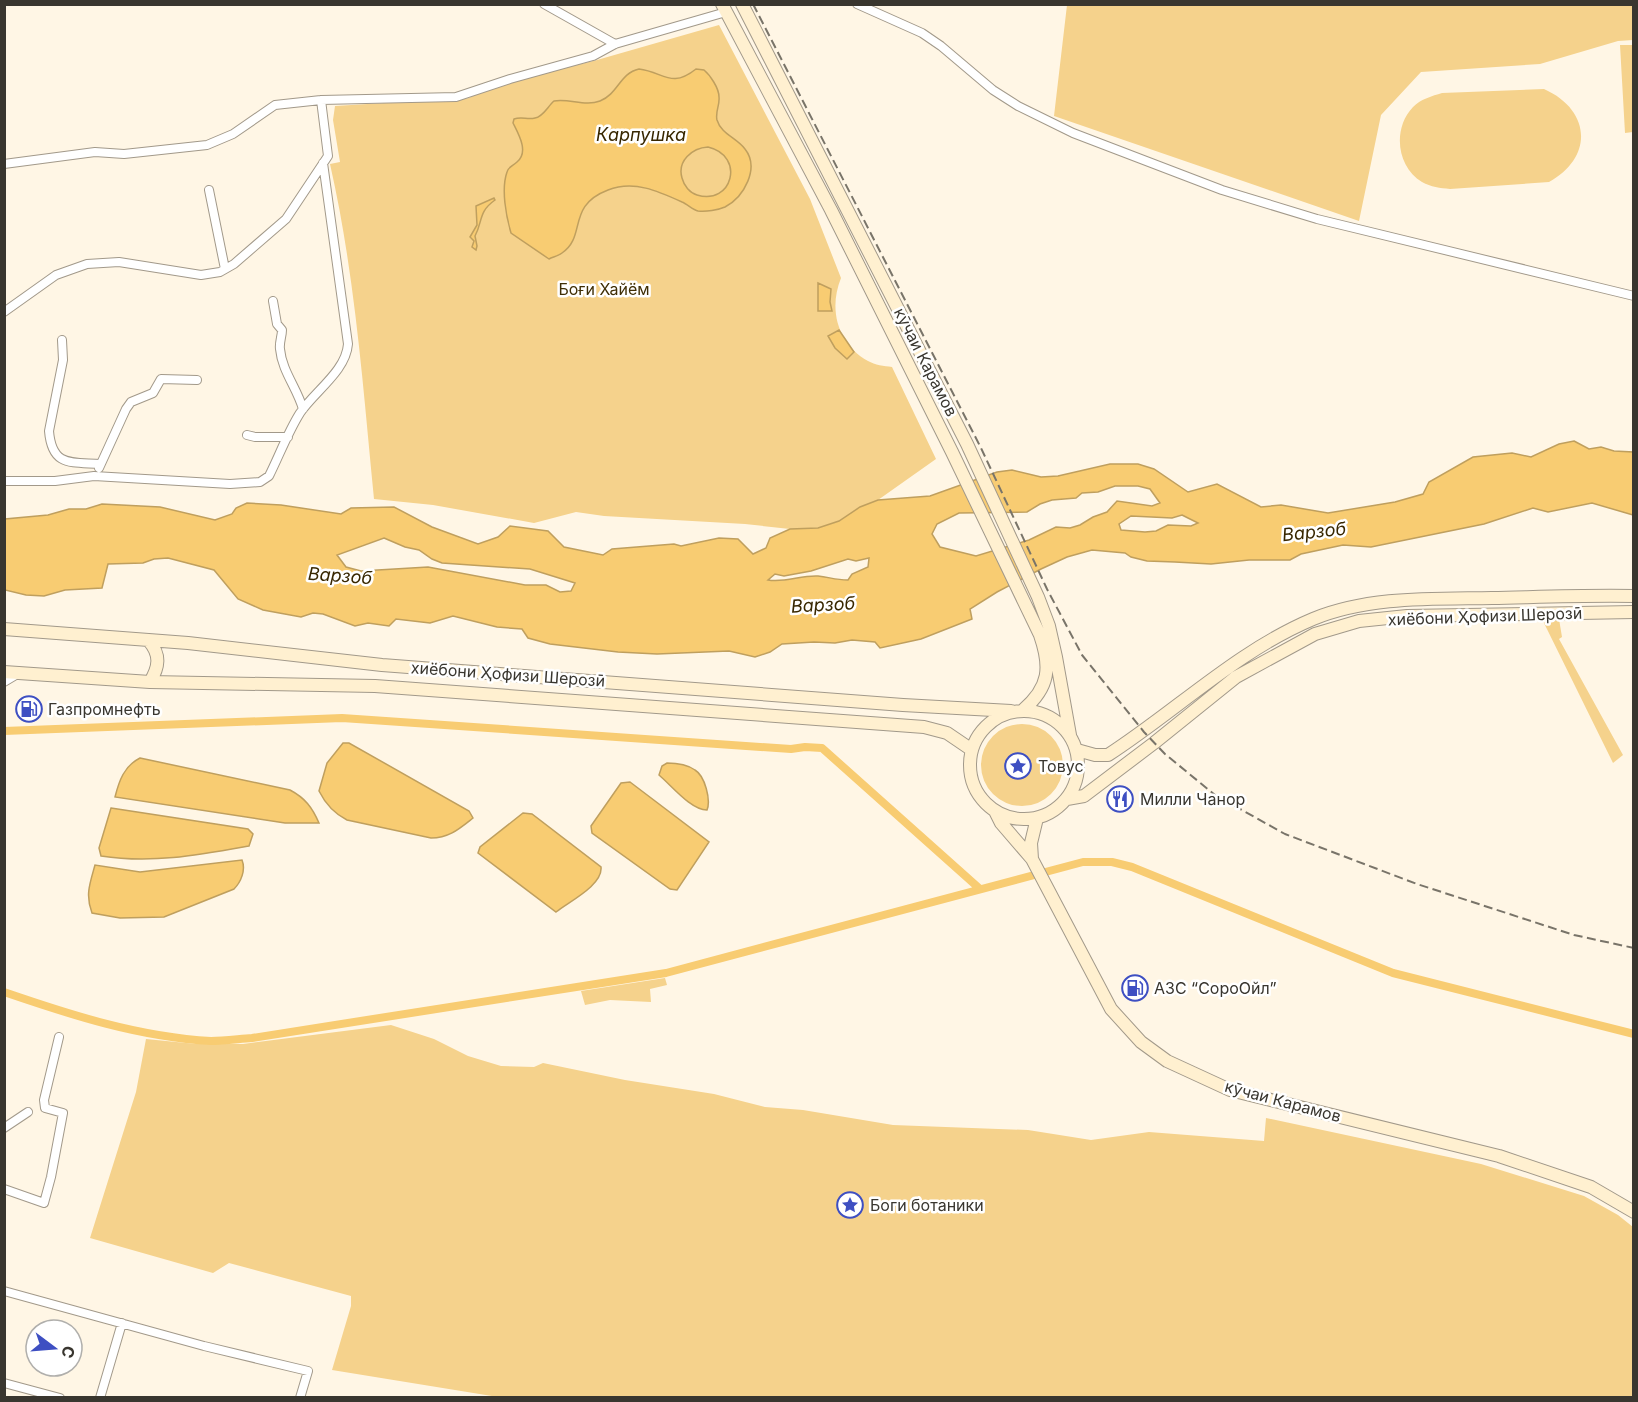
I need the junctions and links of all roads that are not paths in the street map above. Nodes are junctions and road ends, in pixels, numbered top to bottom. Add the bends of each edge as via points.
1 (544, 4) edge
2 (742, 4) edge
3 (857, 4) edge
4 (724, 8) edge
5 (615, 44) junction
6 (780, 79) junction
7 (766, 85) junction
8 (321, 100) junction
9 (323, 163) junction
10 (4, 164) edge
11 (209, 190) dead end
12 (225, 269) junction
13 (1634, 296) edge
14 (273, 301) dead end
15 (4, 312) edge
16 (62, 340) dead end
17 (197, 380) dead end
18 (303, 409) junction
19 (247, 435) dead end
20 (288, 437) junction
21 (100, 464) junction
22 (99, 476) junction
23 (4, 481) edge
24 (1634, 596) edge
25 (1445, 598) junction
26 (1634, 612) edge
27 (1445, 615) junction
28 (4, 629) edge
29 (149, 640) junction
30 (4, 672) edge
31 (20, 673) junction
32 (4, 682) edge
33 (150, 682) junction
34 (1017, 711) junction
35 (1070, 735) junction
36 (972, 750) junction
37 (1077, 750) junction
38 (1066, 799) junction
39 (995, 811) junction
40 (1037, 818) junction
41 (1032, 859) junction
42 (60, 1037) dead end
43 (28, 1112) dead end
44 (4, 1128) edge
45 (4, 1189) edge
46 (1634, 1212) edge
47 (4, 1291) edge
48 (122, 1323) junction
49 (4, 1383) edge
50 (60, 1398) edge
51 (100, 1398) edge
52 (300, 1398) edge

1 - 5 street
2 - 6 main road, кӯчаи Карамов
3 - 13 street via 922,33 1018,106 1073,133 1222,190 1317,219
4 - 5 street
4 - 7 main road, кӯчаи Карамов
5 - 8 street via 593,56 456,97
6 - 7 main road
6 - 35 main road, кӯчаи Карамов via 967,444 1038,597 1049,626
7 - 34 main road, кӯчаи Карамов via 1040,635 1048,668 1042,688
8 - 9 street via 328,156
8 - 10 street via 275,105 233,134 207,145 134,154 95,152
9 - 12 street via 286,219
9 - 18 street via 348,351
11 - 12 street
12 - 15 street via 201,274 119,262 87,264 56,274
14 - 18 street via 282,330 279,347 288,379
16 - 21 street via 63,360 49,431 53,448 66,462
17 - 21 street via 160,379 153,393 131,402
18 - 20 street
19 - 20 street
20 - 22 street via 268,476 260,482 213,484
21 - 22 street
22 - 23 street
24 - 25 main road, хиёбони Ҳофизи Шерозӣ
25 - 27 main road
25 - 37 main road, хиёбони Ҳофизи Шерозӣ via 1399,600 1313,619 1248,656 1108,755
26 - 27 main road, хиёбони Ҳофизи Шерозӣ
27 - 38 main road, хиёбони Ҳофизи Шерозӣ via 1359,621 1315,634 1236,677 1084,796
28 - 29 main road, хиёбони Ҳофизи Шерозӣ
29 - 33 main road via 158,660
29 - 34 main road, хиёбони Ҳофизи Шерозӣ via 382,665
30 - 31 main road, хиёбони Ҳофизи Шерозӣ
31 - 32 street
31 - 33 main road, хиёбони Ҳофизи Шерозӣ
33 - 36 main road, хиёбони Ҳофизи Шерозӣ via 375,686 924,727 947,734
34 - 35 main road, хиёбони Ҳофизи Шерозӣ via 1041,712 1058,721
34 - 36 main road via 987,725
35 - 37 main road, хиёбони Ҳофизи Шерозӣ
36 - 39 main road via 971,777 984,802
37 - 38 main road, хиёбони Ҳофизи Шерозӣ via 1076,781
38 - 40 main road, хиёбони Ҳофизи Шерозӣ
39 - 40 main road via 1008,817
39 - 41 main road, кӯчаи Карамов
40 - 41 main road
41 - 46 main road, кӯчаи Карамов via 1111,1009 1141,1042 1167,1061 1230,1090 1499,1156 1590,1187
42 - 45 street via 44,1100 45,1108 63,1113 44,1203
43 - 44 street
47 - 48 street
48 - 51 street
48 - 52 street via 308,1371
49 - 50 street

